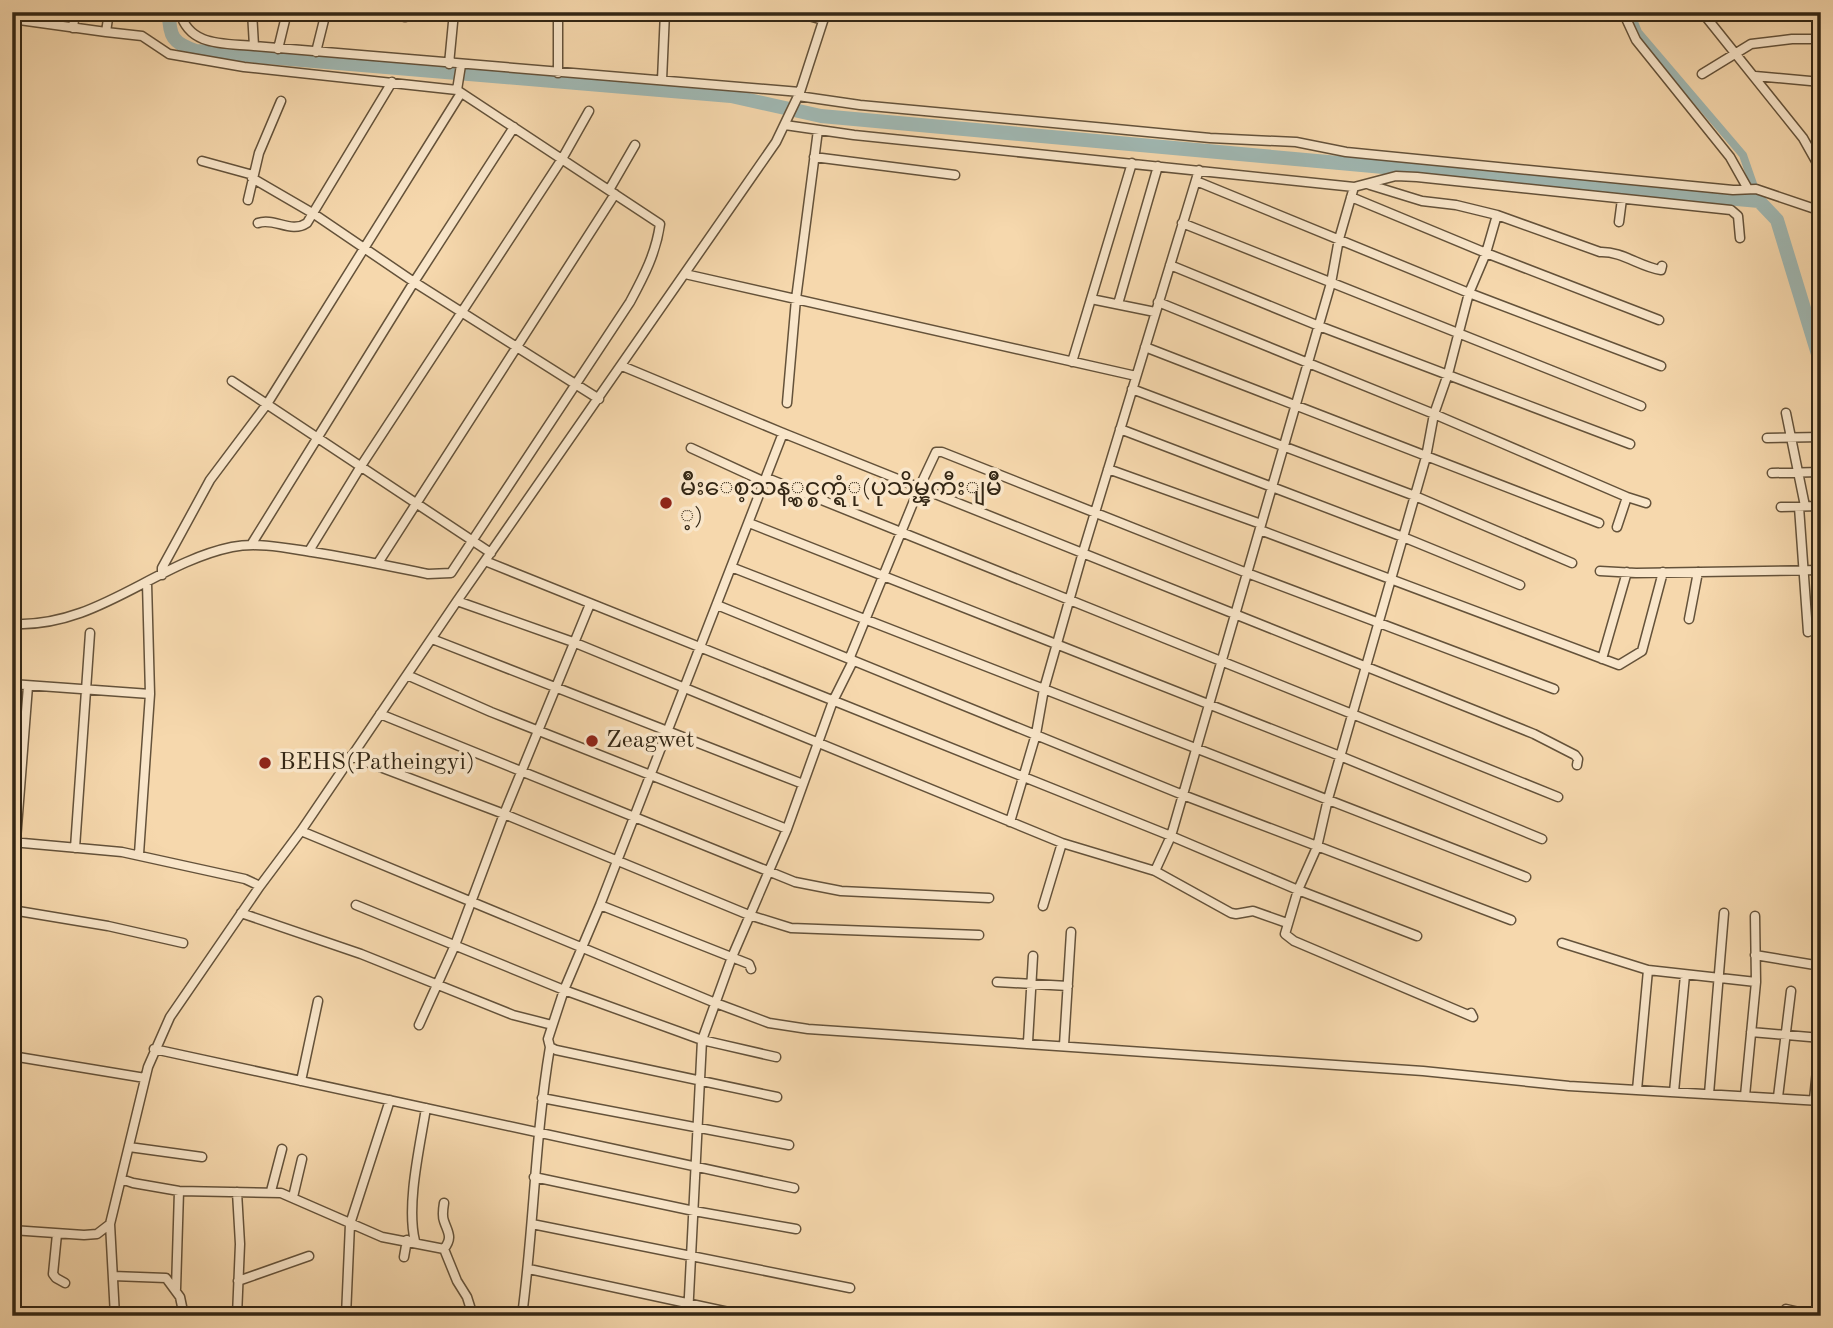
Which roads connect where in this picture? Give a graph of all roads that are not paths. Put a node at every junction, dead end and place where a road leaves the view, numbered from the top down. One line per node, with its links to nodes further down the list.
1 (38, 12): 17 (street)
2 (75, 12): 18 (street)
3 (109, 12): 19 (street)
4 (180, 12): 21 (street)
5 (251, 12): 21 (street)
6 (287, 12): 22 (street)
7 (326, 12): 23 (street)
8 (454, 12): 25 (street)
9 (558, 12): 27 (street)
10 (665, 12): 30 (street)
11 (795, 12): 15 (street)
12 (1658, 12): 14 (street)
13 (1702, 12): 24 (street)
14 (1630, 13): 53 (street)
15 (825, 16): 34 (street)
16 (12, 19): 17 (street)
17 (37, 24): 18 (street)
18 (73, 28): 19 (street)
19 (106, 32): 31 (street)
20 (1821, 39): 24 (street)
21 (254, 46): 22 (street)
22 (278, 48): 23 (street)
23 (316, 52): 25 (street)
24 (1736, 53): 28 (street); 29 (street)
25 (449, 64): 26 (street)
26 (461, 67): 27 (street); 33 (street)
27 (558, 73): 30 (street)
28 (1702, 74)
29 (1755, 76): 32 (street); 47 (street)
30 (662, 80): 34 (street)
31 (392, 82): 33 (street); 59 (street)
32 (1821, 82)
33 (459, 88): 38 (street); 66 (street)
34 (798, 96): 37 (street); 53 (street)
35 (281, 101): 49 (street)
36 (590, 111): 42 (street)
37 (786, 122): 39 (street); 70 (street)
38 (514, 127): 42 (street); 71 (street)
39 (818, 130): 41 (street); 44 (street)
40 (635, 145): 54 (street)
41 (814, 157): 48 (street); 74 (street)
42 (562, 159): 54 (street); 79 (street)
43 (202, 161): 49 (street)
44 (1132, 163): 45 (street); 75 (street)
45 (1158, 166): 46 (street); 77 (street)
46 (1199, 170): 50 (street); 52 (street)
47 (1821, 170)
48 (955, 175)
49 (252, 176): 57 (street); 59 (street)
50 (1196, 181): 63 (street); 65 (street)
51 (1369, 185): 52 (street); 56 (street); 60 (street)
52 (1354, 187): 55 (street)
53 (1752, 189): 58 (street)
54 (612, 192): 83 (street); 92 (street)
55 (1351, 197): 65 (street); 67 (street)
56 (1622, 199): 61 (street); 64 (street)
57 (248, 200)
58 (1821, 211)
59 (314, 214): 62 (street); 66 (street)
60 (1497, 215): 67 (street); 69 (street)
61 (1619, 222)
62 (258, 223)
63 (1182, 223): 68 (street); 72 (street)
64 (1740, 238)
65 (1339, 239): 72 (street); 73 (street)
66 (363, 248): 71 (street); 96 (street)
67 (1486, 253): 73 (street); 80 (street)
68 (1170, 265): 76 (street); 81 (street)
69 (1662, 266)
70 (685, 275): 74 (street); 87 (street)
71 (414, 282): 79 (street); 103 (street)
72 (1331, 283): 81 (street); 82 (street)
73 (1469, 293): 82 (street); 88 (street)
74 (796, 299): 85 (street); 95 (street)
75 (1091, 299): 77 (street); 85 (street)
76 (1158, 302): 78 (street); 86 (street)
77 (1118, 304): 78 (street)
78 (1155, 312): 84 (street)
79 (462, 313): 83 (street); 111 (street)
80 (1659, 320)
81 (1319, 326): 86 (street); 89 (street)
82 (1458, 334): 89 (street); 98 (street)
83 (517, 347): 92 (street); 121 (street)
84 (1144, 347): 90 (street); 97 (street)
85 (1072, 362): 90 (street)
86 (1308, 363): 97 (street); 100 (street)
87 (622, 366): 94 (street); 102 (street)
88 (1661, 366)
89 (1448, 374): 100 (street); 107 (street)
90 (1136, 376): 93 (street)
91 (232, 381): 96 (street)
92 (578, 385): 94 (street); 134 (street)
93 (1132, 389): 101 (street); 108 (street)
94 (595, 396): 134 (street)
95 (787, 403)
96 (267, 404): 103 (street); 148 (street)
97 (1295, 406): 108 (street); 110 (street)
98 (1640, 406)
99 (1786, 413): 106 (street)
100 (1434, 414): 110 (street); 120 (street)
101 (1120, 429): 112 (street); 118 (street)
102 (783, 433): 116 (street); 117 (street)
103 (318, 437): 111 (street); 133 (street)
104 (1821, 437): 106 (street)
105 (1767, 438): 106 (street)
106 (1791, 438): 114 (street)
107 (1630, 444)
108 (1284, 446): 118 (street); 119 (street)
109 (691, 448): 116 (street)
110 (1426, 457): 119 (street); 128 (street)
111 (360, 466): 121 (street); 135 (street)
112 (1108, 469): 126 (street); 129 (street)
113 (1772, 472): 114 (street)
114 (1798, 472): 115 (street); 123 (street)
115 (1821, 472)
116 (766, 480): 127 (street); 131 (street)
117 (920, 486): 126 (street); 131 (street); 136 (street)
118 (1272, 488): 129 (street); 132 (street)
119 (1415, 496): 132 (street); 139 (street)
120 (1627, 497): 122 (street); 130 (street)
121 (417, 503): 134 (street); 138 (street)
122 (1646, 503)
123 (1802, 506): 124 (street); 125 (street); 141 (street)
124 (1821, 506)
125 (1781, 507)
126 (1095, 511): 136 (street); 147 (street)
127 (748, 523): 140 (street); 149 (street)
128 (1599, 523)
129 (1260, 527): 147 (street); 150 (street)
130 (1617, 527)
131 (901, 532): 149 (street); 153 (street)
132 (1403, 537): 150 (street); 152 (street)
133 (251, 545): 135 (street); 148 (street)
134 (482, 547): 137 (street); 138 (street)
135 (309, 551): 138 (street)
136 (1083, 552): 153 (street); 157 (street)
137 (485, 562): 154 (street); 155 (street)
138 (378, 563)
139 (1572, 563)
140 (732, 567): 156 (street); 159 (street)
141 (1802, 570): 142 (street); 146 (street); 162 (street)
142 (1821, 570)
143 (1600, 571): 144 (street)
144 (1627, 572): 145 (street); 168 (street)
145 (1663, 572): 146 (street); 168 (street)
146 (1698, 572): 158 (street)
147 (1247, 573): 157 (street); 160 (street)
148 (162, 575): 151 (street)
149 (883, 576): 159 (street); 166 (street)
150 (1391, 580): 160 (street); 168 (street)
151 (147, 583): 161 (street); 180 (street)
152 (1520, 585)
153 (1069, 600): 166 (street); 170 (street)
154 (457, 601): 164 (street); 165 (street)
155 (590, 604): 165 (street); 167 (street)
156 (717, 605): 167 (street); 169 (street)
157 (1235, 614): 170 (street); 171 (street)
158 (1689, 618)
159 (866, 620): 169 (street); 177 (street)
160 (1378, 623): 171 (street); 178 (street)
161 (12, 624)
162 (1808, 632)
163 (90, 633): 179 (street)
164 (432, 639): 172 (street); 176 (street)
165 (573, 642): 175 (street); 176 (street)
166 (1056, 644): 177 (street); 182 (street)
167 (700, 648): 175 (street); 181 (street)
168 (1602, 659)
169 (853, 661): 181 (street); 187 (street)
170 (1222, 662): 182 (street); 183 (street)
171 (1366, 666): 183 (street); 192 (street)
172 (407, 675): 184 (street); 185 (street)
173 (12, 684): 174 (street)
174 (28, 685): 179 (street); 207 (street)
175 (685, 687): 186 (street); 188 (street)
176 (555, 688): 185 (street); 186 (street)
177 (1044, 689): 187 (street); 189 (street)
178 (1554, 689)
179 (86, 690): 180 (street); 210 (street)
180 (150, 694): 211 (street)
181 (833, 701): 188 (street); 195 (street)
182 (1210, 704): 189 (street); 191 (street)
183 (1352, 713): 191 (street); 198 (street)
184 (380, 714): 190 (street); 193 (street)
185 (538, 730): 193 (street); 194 (street)
186 (667, 731): 194 (street); 196 (street)
187 (1035, 734): 195 (street); 197 (street)
188 (819, 742): 196 (street); 202 (street)
189 (1197, 749): 197 (street); 199 (street)
190 (351, 756): 200 (street); 204 (street)
191 (1340, 756): 199 (street); 206 (street)
192 (1577, 765)
193 (521, 772): 200 (street); 201 (street)
194 (650, 775): 201 (street); 203 (street)
195 (1022, 777): 202 (street); 205 (street)
196 (803, 784): 203 (street)
197 (1183, 794): 205 (street); 209 (street)
198 (1558, 797)
199 (1328, 799): 209 (street); 215 (street)
200 (504, 814): 212 (street); 220 (street)
201 (634, 817): 212 (street); 214 (street)
202 (1010, 822): 208 (street)
203 (787, 829): 214 (street)
204 (302, 831): 216 (street); 220 (street)
205 (1171, 835): 213 (street); 217 (street)
206 (1542, 839)
207 (15, 842): 210 (street); 218 (street)
208 (1062, 843): 213 (street); 223 (street)
209 (1317, 847): 217 (street); 229 (street)
210 (75, 848): 211 (street)
211 (139, 854): 216 (street)
212 (616, 860): 222 (street); 227 (street)
213 (1155, 871): 230 (street)
214 (769, 873): 219 (street); 227 (street)
215 (1526, 877)
216 (260, 886): 226 (street)
217 (1298, 890): 230 (street); 233 (street)
218 (12, 891)
219 (989, 898)
220 (470, 902): 236 (street); 237 (street)
221 (356, 905): 236 (street)
222 (600, 905): 237 (street); 240 (street)
223 (1043, 906)
224 (12, 910): 234 (street)
225 (1724, 913): 245 (street)
226 (241, 914): 248 (street); 266 (street)
227 (749, 915): 232 (street); 240 (street)
228 (1755, 916): 238 (street)
229 (1511, 920)
230 (1287, 923): 255 (street)
231 (1071, 932): 250 (street)
232 (979, 935)
233 (1417, 936)
234 (183, 943)
235 (1562, 943): 243 (street)
236 (455, 944): 248 (street); 251 (street)
237 (582, 947): 251 (street); 254 (street)
238 (1755, 955): 241 (street); 247 (street)
239 (1033, 956): 249 (street)
240 (732, 957): 242 (street); 254 (street)
241 (1821, 966)
242 (751, 969)
243 (1648, 970): 244 (street); 272 (street)
244 (1685, 975): 245 (street); 273 (street)
245 (1718, 979): 247 (street); 274 (street)
246 (997, 982): 249 (street)
247 (1756, 982): 259 (street)
248 (436, 984): 256 (street); 257 (street)
249 (1031, 984): 250 (street); 263 (street)
250 (1068, 986): 264 (street)
251 (564, 990): 257 (street); 262 (street)
252 (1791, 990): 260 (street)
253 (318, 1001): 270 (street)
254 (713, 1002): 262 (street); 263 (street)
255 (1471, 1013)
256 (419, 1025)
257 (552, 1026): 265 (street)
258 (1821, 1030): 261 (street)
259 (1751, 1032): 260 (street); 275 (street)
260 (1785, 1035): 261 (street); 277 (street)
261 (1820, 1037): 280 (street)
262 (702, 1040): 268 (street); 271 (street)
263 (1028, 1042): 264 (street)
264 (1065, 1045): 272 (street)
265 (550, 1047): 271 (street); 278 (street)
266 (155, 1049): 269 (street); 270 (street)
267 (12, 1056): 269 (street)
268 (776, 1057)
269 (145, 1077): 285 (street)
270 (301, 1081): 279 (street)
271 (700, 1082): 276 (street); 282 (street)
272 (1637, 1090): 273 (street)
273 (1674, 1092): 274 (street)
274 (1709, 1094): 275 (street)
275 (1745, 1096): 277 (street)
276 (776, 1097)
277 (1778, 1097): 280 (street)
278 (542, 1098): 282 (street); 283 (street)
279 (390, 1100): 281 (street); 300 (street)
280 (1818, 1100)
281 (426, 1108): 283 (street); 305 (street)
282 (697, 1128): 284 (street); 289 (street)
283 (538, 1132): 289 (street); 290 (street)
284 (789, 1145)
285 (129, 1147): 287 (street); 291 (street)
286 (282, 1149): 294 (street)
287 (202, 1157)
288 (302, 1159): 296 (street)
289 (697, 1168): 292 (street); 298 (street)
290 (534, 1177): 298 (street); 301 (street)
291 (121, 1179): 293 (street); 299 (street)
292 (794, 1188)
293 (179, 1191): 295 (street); 316 (street)
294 (271, 1191): 295 (street); 296 (street)
295 (237, 1192): 312 (street)
296 (293, 1197): 300 (street)
297 (444, 1203): 306 (street)
298 (694, 1211): 302 (street); 309 (street)
299 (110, 1224): 304 (street); 311 (street)
300 (350, 1224): 305 (street); 322 (street)
301 (532, 1224): 309 (street); 310 (street)
302 (796, 1229)
303 (12, 1230): 304 (street)
304 (57, 1234): 313 (street)
305 (411, 1241): 306 (street); 308 (street)
306 (444, 1249): 323 (street)
307 (309, 1256): 312 (street)
308 (404, 1257)
309 (691, 1258): 315 (street); 317 (street)
310 (528, 1269): 317 (street); 324 (street)
311 (113, 1276): 316 (street); 319 (street)
312 (238, 1281): 321 (street)
313 (65, 1283)
314 (1820, 1287): 327 (street)
315 (850, 1288)
316 (176, 1289): 320 (street)
317 (689, 1304): 325 (street); 326 (street)
318 (1786, 1309): 327 (street)
319 (115, 1316)
320 (184, 1316)
321 (237, 1316)
322 (346, 1316)
323 (473, 1316)
324 (522, 1316)
325 (688, 1316)
326 (747, 1316)
327 (1817, 1316)

